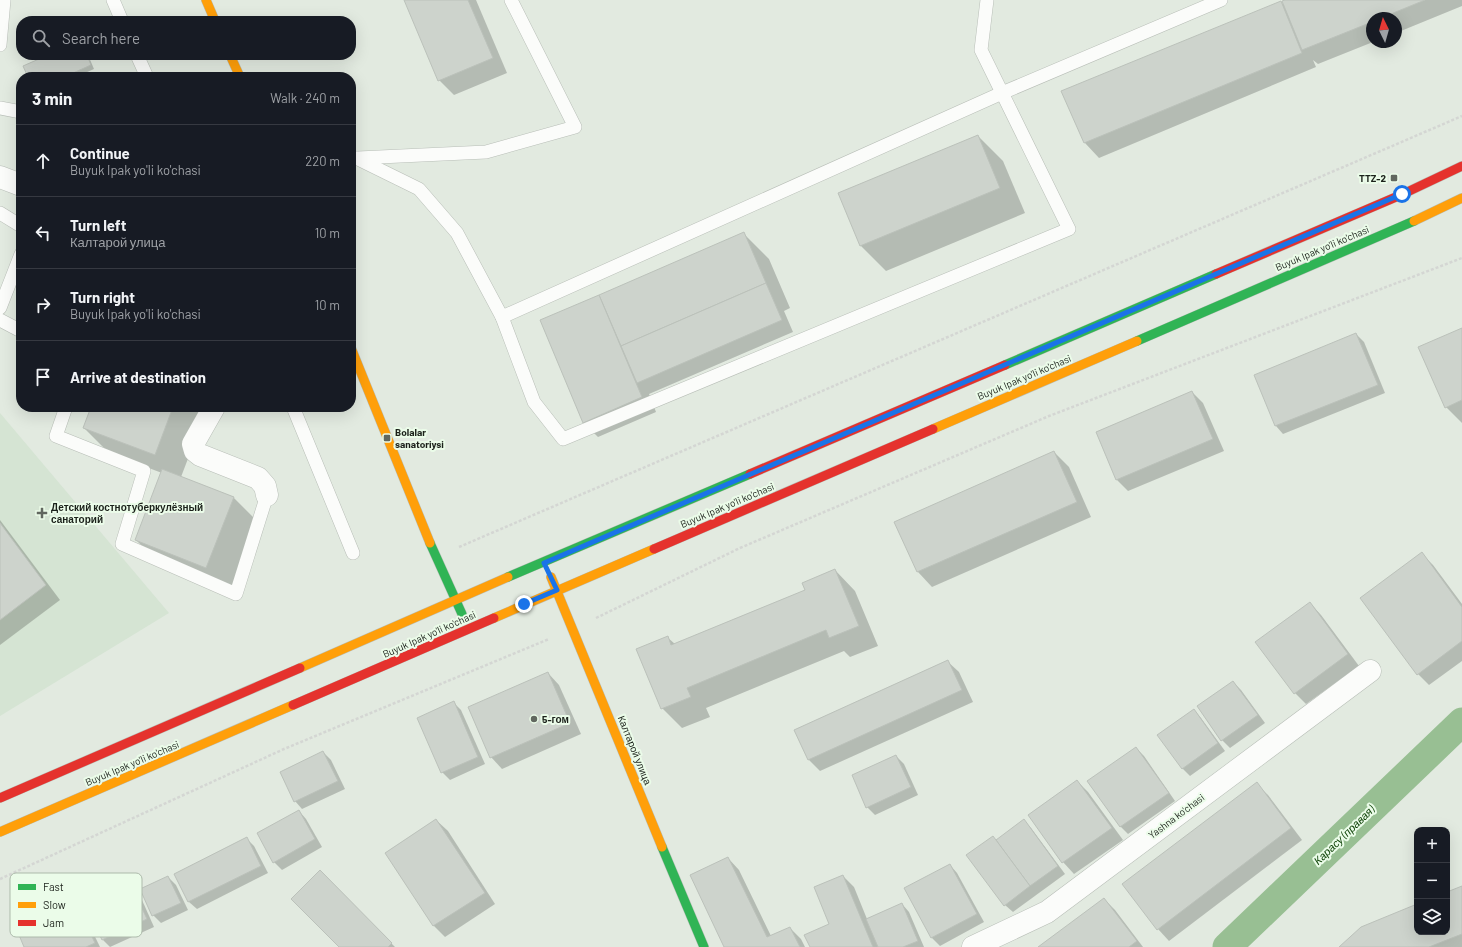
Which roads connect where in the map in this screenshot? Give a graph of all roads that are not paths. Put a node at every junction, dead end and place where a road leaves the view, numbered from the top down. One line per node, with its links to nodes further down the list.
1 (4, 0): 9 (lane)
2 (113, 0): 7 (lane)
3 (206, 0): 8 (main road)
4 (510, 0): 17 (lane)
5 (987, 0): 14 (lane)
6 (1221, 0): 14 (lane)
7 (120, 16)
8 (213, 16)
9 (0, 45)
10 (139, 60): 12 (lane)
11 (232, 60): 13 (main road)
12 (145, 72)
13 (238, 72)
14 (1002, 93): 27 (lane); 27 (lane)
15 (0, 108): 16 (lane)
16 (16, 111)
17 (356, 158)
18 (356, 159): 27 (lane)
19 (1462, 166): 36 (main road, Buyuk Ipak yo'li ko'chasi)
20 (0, 176): 21 (street)
21 (16, 183)
22 (1462, 198): 37 (main road, Buyuk Ipak yo'li ko'chasi)
23 (0, 213): 24 (lane)
24 (16, 223)
25 (16, 267): 26 (lane)
26 (0, 308)
27 (502, 317)
28 (0, 320): 29 (lane)
29 (16, 328)
30 (356, 360): 38 (main road)
31 (64, 412): 34 (lane)
32 (211, 412): 34 (street)
33 (295, 412): 35 (lane)
34 (267, 494)
35 (353, 553)
36 (544, 563): 37 (main road, Калтарой улица); 38 (main road, Buyuk Ipak yo'li ko'chasi)
37 (557, 590): 39 (main road, Buyuk Ipak yo'li ko'chasi); 43 (main road, Калтарой улица)
38 (456, 601): 39 (main road); 41 (main road, Buyuk Ipak yo'li ko'chasi)
39 (468, 628): 42 (main road, Buyuk Ipak yo'li ko'chasi)
40 (1370, 671): 44 (street, Yashna ko'chasi)
41 (0, 798)
42 (0, 832)
43 (704, 947)
44 (973, 947)

